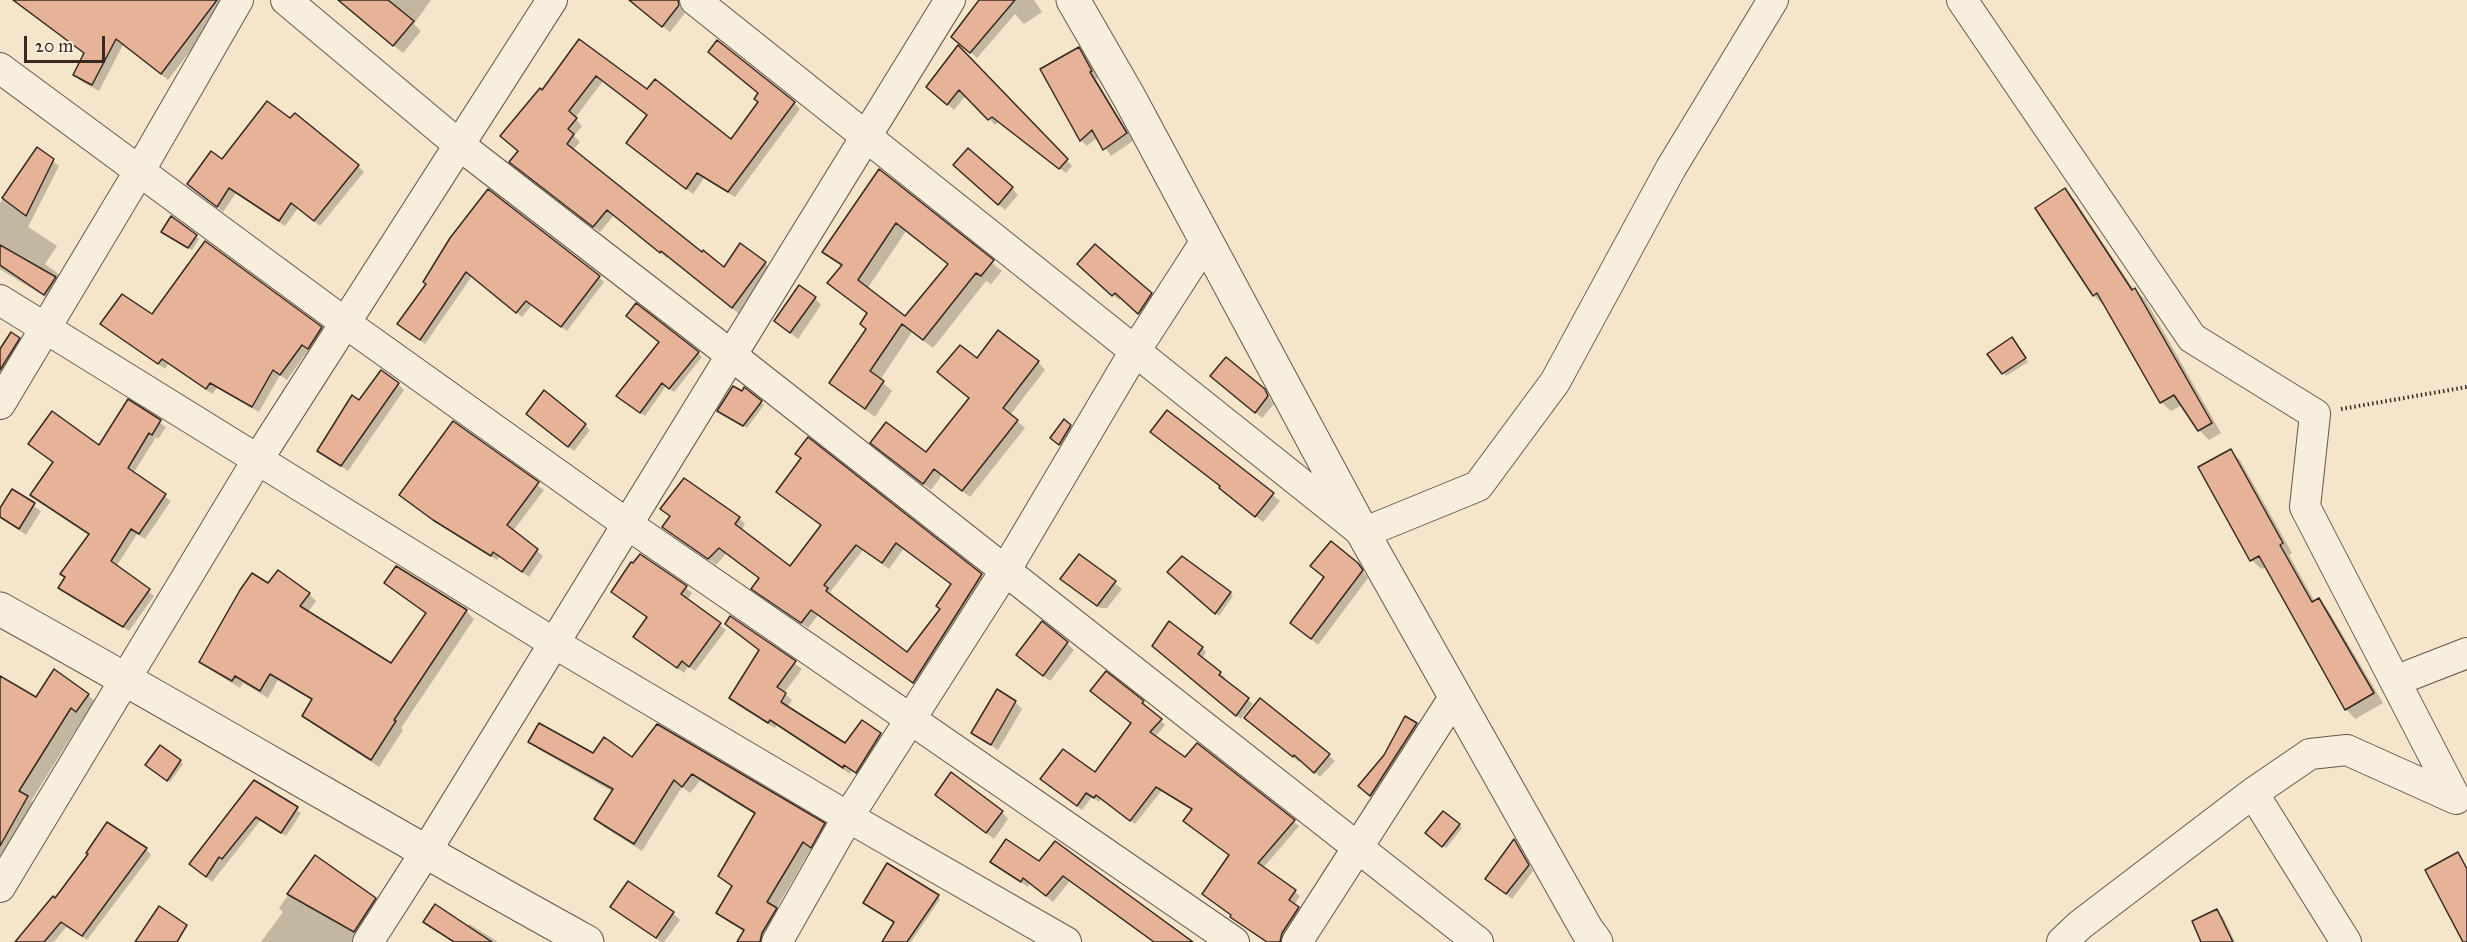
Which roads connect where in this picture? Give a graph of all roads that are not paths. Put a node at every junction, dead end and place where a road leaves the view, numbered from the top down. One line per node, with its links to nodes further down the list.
1 (238, 0): 12 (street)
2 (286, 0): 11 (street)
3 (552, 0): 11 (street)
4 (695, 0): 10 (street)
5 (950, 0): 10 (street)
6 (1073, 0): 13 (street)
7 (1773, 0): 22 (street)
8 (1962, 0): 28 (street)
9 (0, 68): 12 (street)
10 (865, 137): 17 (street); 18 (street)
11 (458, 144): 15 (street); 18 (street)
12 (140, 170): 15 (street); 16 (street)
13 (1206, 241): 17 (street); 22 (street)
14 (0, 300): 16 (street)
15 (344, 322): 20 (street); 21 (street)
16 (45, 326): 19 (street); 20 (street)
17 (1135, 351): 22 (street); 23 (street)
18 (731, 355): 21 (street); 23 (street)
19 (0, 404)
20 (258, 459): 25 (street); 27 (street)
21 (627, 524): 25 (street); 30 (street)
22 (1363, 533): 29 (street)
23 (1005, 571): 30 (street); 34 (street)
24 (0, 609): 27 (street)
25 (555, 643): 33 (street); 35 (street)
26 (2467, 653): 28 (street)
27 (126, 679): 35 (street); 36 (street)
28 (2395, 681): 32 (street)
29 (1455, 696): 34 (street); 38 (street)
30 (909, 717): 33 (street); 43 (street)
31 (2253, 793): 32 (street); 37 (street); 46 (street)
32 (2462, 805)
33 (848, 817): 41 (street); 42 (street)
34 (1356, 848): 44 (street); 45 (street)
35 (425, 853): 39 (street); 40 (street)
36 (0, 887)
37 (2077, 936)
38 (1587, 938)
39 (368, 942)
40 (587, 942)
41 (777, 942)
42 (1066, 942)
43 (1234, 942)
44 (1297, 942)
45 (1478, 942)
46 (2346, 942)

